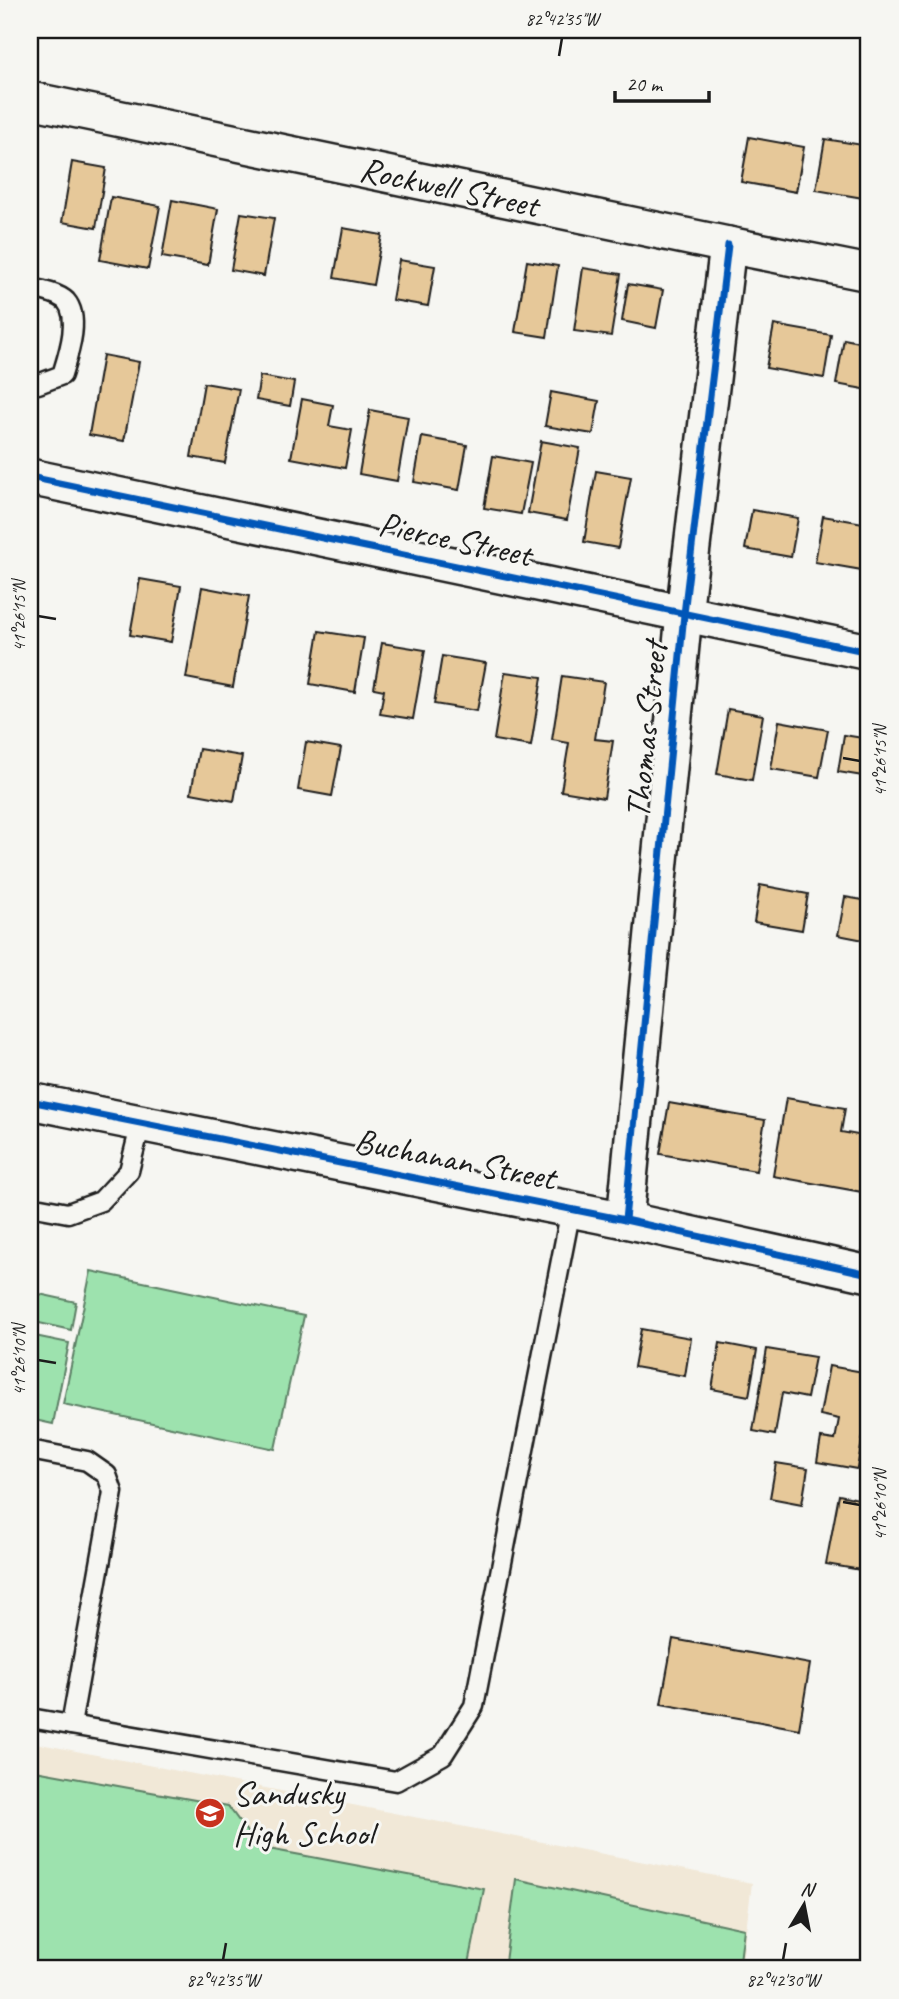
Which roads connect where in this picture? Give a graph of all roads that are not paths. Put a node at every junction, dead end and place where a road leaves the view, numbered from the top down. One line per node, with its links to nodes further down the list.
1 (30, 100): 2 (street, Rockwell Street)
2 (728, 245): 3 (street, Rockwell Street); 7 (street, Thomas Street)
3 (869, 273)
4 (30, 288): 5 (lane)
5 (30, 383)
6 (30, 477): 7 (street, Pierce Street)
7 (684, 614): 8 (street, Pierce Street); 13 (street, Thomas Street)
8 (869, 652)
9 (30, 1101): 10 (street, Buchanan Street)
10 (141, 1123): 11 (lane); 12 (street, Buchanan Street)
11 (30, 1206)
12 (571, 1209): 13 (street, Buchanan Street); 17 (lane)
13 (625, 1220): 14 (street, Buchanan Street)
14 (869, 1274)
15 (30, 1450): 17 (lane)
16 (30, 1718): 17 (lane)
17 (71, 1725)

